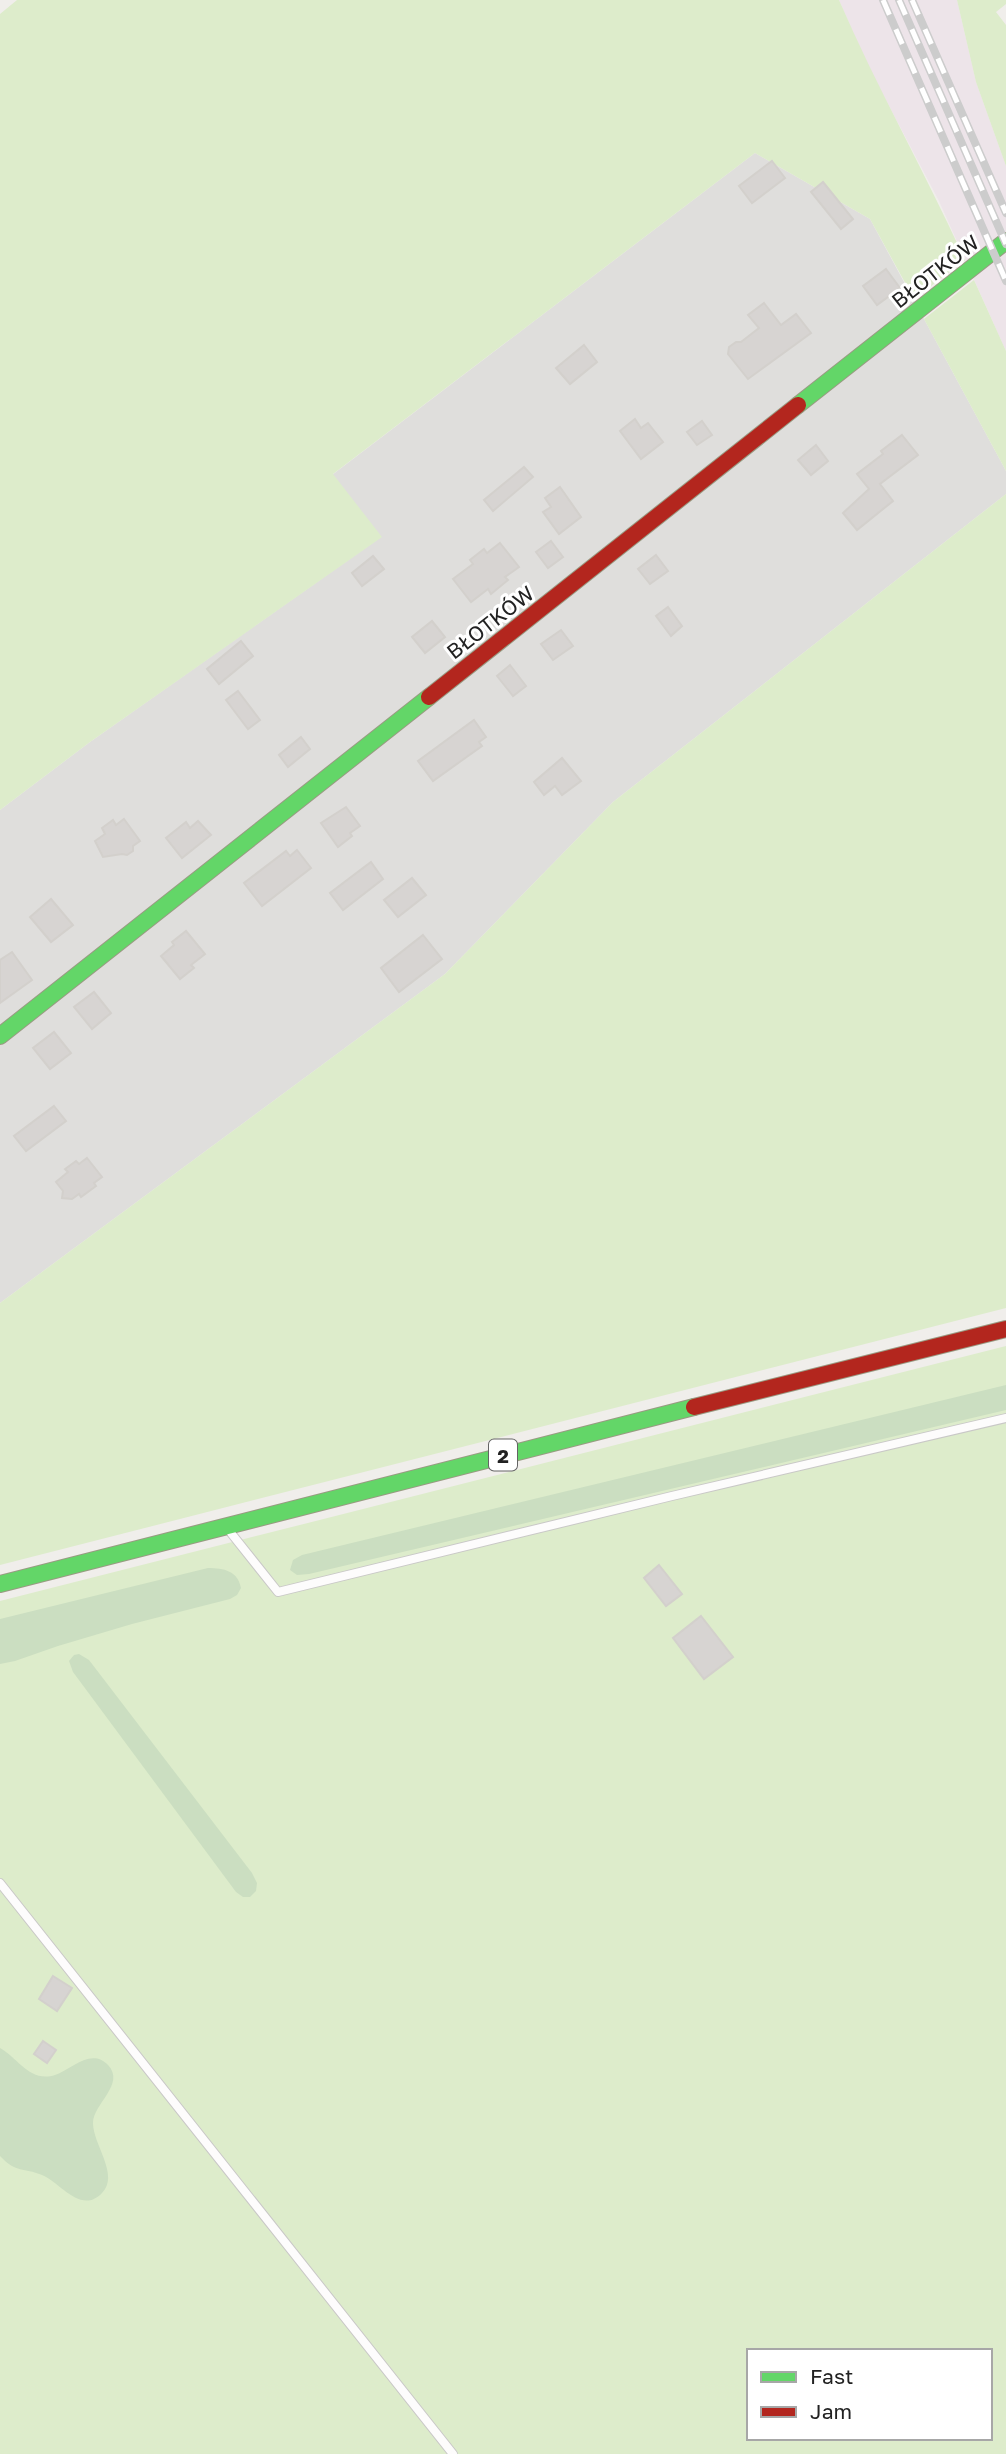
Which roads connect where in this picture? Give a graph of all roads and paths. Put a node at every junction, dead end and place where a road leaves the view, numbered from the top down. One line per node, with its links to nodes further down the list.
1 (1006, 242): 2 (main road, BŁOTKÓW)
2 (0, 1036)
3 (1006, 1329): 5 (main road, 2)
4 (1006, 1418): 5 (lane)
5 (227, 1527): 6 (main road, 2)
6 (0, 1584)
7 (0, 1883): 8 (lane)
8 (453, 2454)

